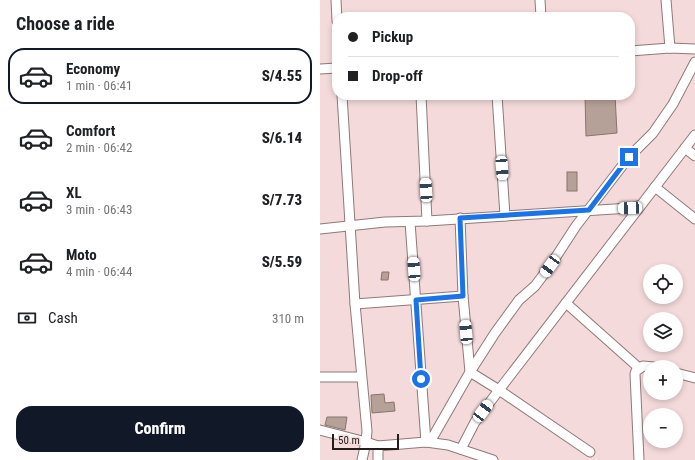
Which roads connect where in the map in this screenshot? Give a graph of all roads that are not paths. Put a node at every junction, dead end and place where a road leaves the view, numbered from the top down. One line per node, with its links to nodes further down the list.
1 (336, 0): 4 (street)
2 (540, 0): 5 (street)
3 (666, 0): 6 (street)
4 (337, 12)
5 (541, 12)
6 (670, 48): 7 (street); 8 (street)
7 (695, 50)
8 (635, 51)
9 (695, 62): 20 (street)
10 (332, 69): 11 (street)
11 (320, 70)
12 (342, 100): 26 (street)
13 (421, 100): 24 (street)
14 (497, 100): 21 (street)
15 (695, 135): 16 (street)
16 (685, 148): 17 (street); 18 (street)
17 (695, 156)
18 (655, 188): 19 (street); 23 (street)
19 (641, 205): 20 (street); 30 (street)
20 (589, 210): 21 (street); 34 (street)
21 (505, 216): 22 (street)
22 (460, 218): 24 (street); 28 (street)
23 (695, 219)
24 (427, 221): 25 (street)
25 (410, 222): 26 (street); 29 (street)
26 (349, 226): 27 (street); 31 (street)
27 (320, 228)
28 (463, 296): 29 (street); 34 (street)
29 (416, 300): 31 (street); 42 (street)
30 (566, 303): 33 (street); 39 (street)
31 (355, 304): 37 (street)
32 (643, 366): 33 (street)
33 (639, 368): 49 (street)
34 (470, 372): 39 (street); 42 (street)
35 (683, 375): 38 (street)
36 (320, 377): 37 (street)
37 (361, 377): 41 (street)
38 (695, 378)
39 (499, 390): 44 (street); 45 (street)
40 (320, 430): 41 (street)
41 (366, 442): 43 (street); 46 (street)
42 (428, 442): 43 (street); 44 (street)
43 (378, 446): 47 (street)
44 (461, 449): 48 (street)
45 (590, 452)
46 (362, 460)
47 (378, 460)
48 (493, 460)
49 (639, 460)

